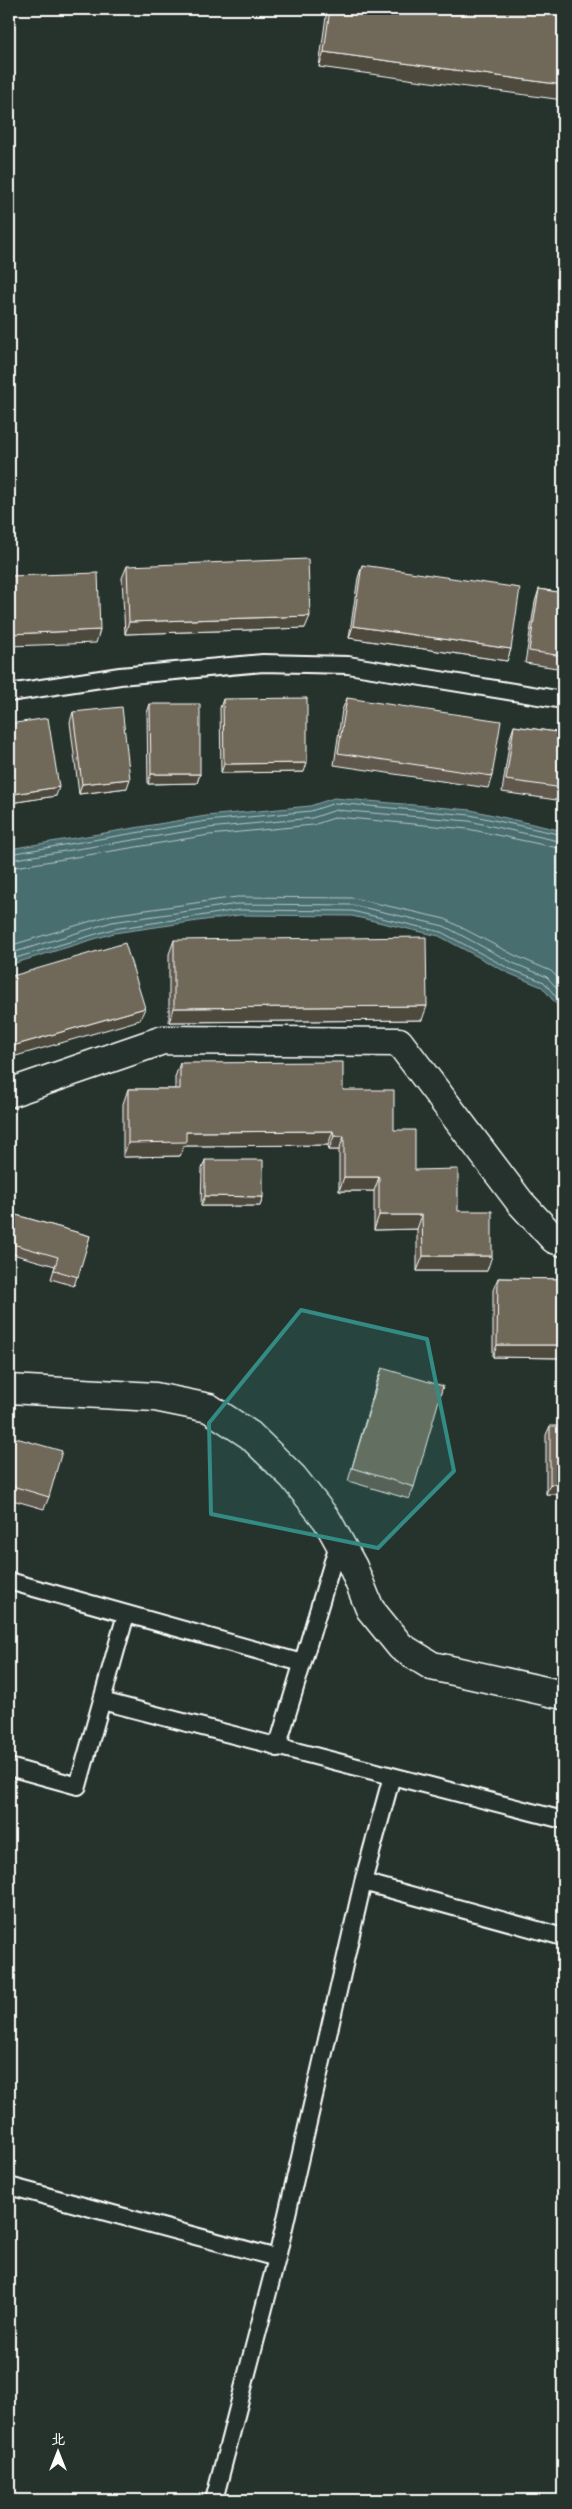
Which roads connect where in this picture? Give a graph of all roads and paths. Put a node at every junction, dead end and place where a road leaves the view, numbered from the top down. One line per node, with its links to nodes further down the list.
1 (9, 693): 2 (lane)
2 (563, 700)
3 (9, 1093): 4 (street)
4 (563, 1242)
5 (9, 1389): 6 (street)
6 (339, 1541): 9 (lane); 10 (street)
7 (9, 1581): 8 (lane)
8 (126, 1614): 9 (lane); 11 (lane)
9 (302, 1663): 12 (lane)
10 (563, 1695)
11 (102, 1701): 12 (lane); 13 (lane)
12 (277, 1748): 14 (lane)
13 (9, 1767)
14 (392, 1776): 15 (lane); 16 (lane)
15 (563, 1820)
16 (363, 1882): 17 (lane); 19 (lane)
17 (563, 1936)
18 (9, 2186): 19 (lane)
19 (276, 2258): 20 (lane)
20 (214, 2500)

